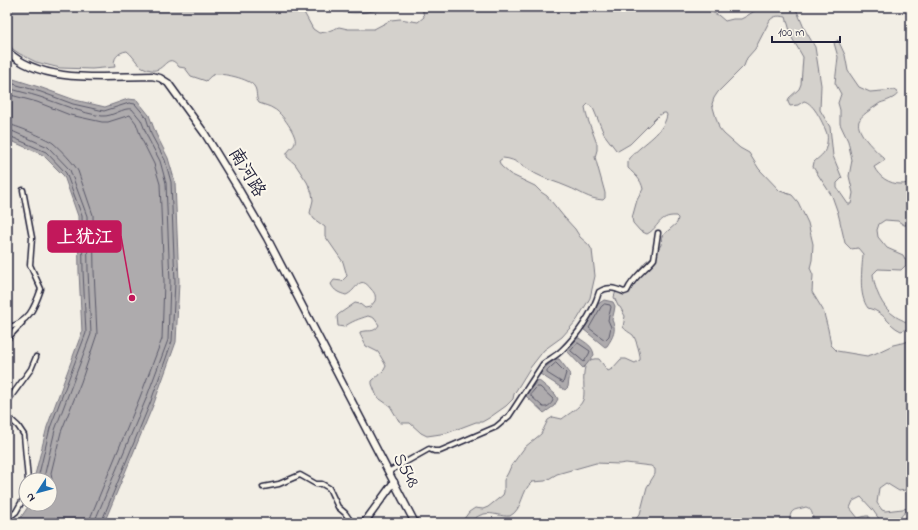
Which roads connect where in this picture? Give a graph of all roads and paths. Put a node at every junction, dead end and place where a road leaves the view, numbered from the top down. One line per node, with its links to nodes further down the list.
1 (7, 52): 10 (street, 南河路)
2 (24, 190): 4 (street)
3 (658, 233): 12 (street)
4 (24, 321): 5 (street); 6 (street)
5 (7, 328)
6 (7, 339)
7 (36, 357): 8 (street)
8 (7, 402)
9 (7, 416): 11 (street)
10 (368, 433): 12 (street, S548)
11 (27, 472)
12 (388, 472): 13 (street, S548)
13 (394, 482): 18 (street); 19 (street, S548)
14 (263, 487): 17 (street)
15 (18, 508): 16 (street)
16 (7, 519)
17 (352, 523)
18 (364, 523)
19 (415, 523)

